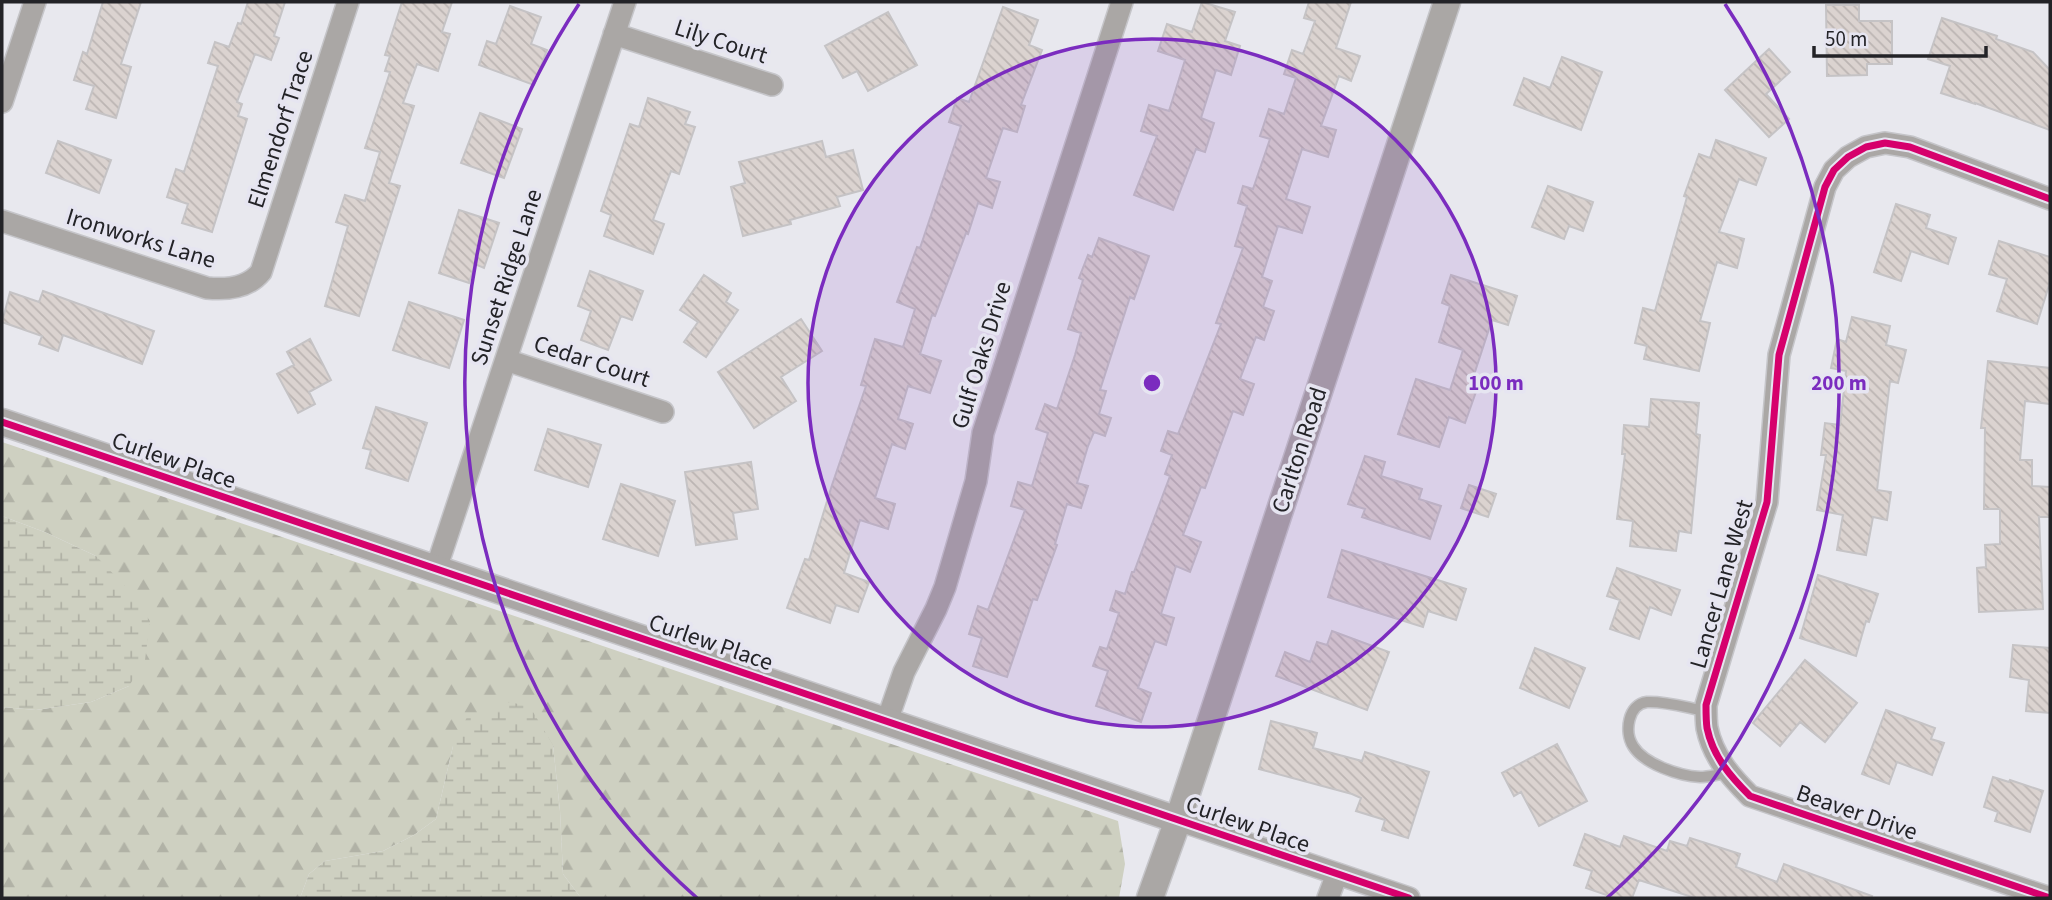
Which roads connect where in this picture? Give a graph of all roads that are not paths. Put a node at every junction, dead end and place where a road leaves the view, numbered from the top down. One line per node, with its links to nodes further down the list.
1 (35, 2): 8 (street)
2 (348, 2): 11 (street, Elmendorf Trace)
3 (625, 2): 6 (street, Sunset Ridge Lane)
4 (1122, 2): 17 (street, Gulf Oaks Drive)
5 (1447, 2): 19 (street, Carlton Road)
6 (614, 34): 7 (street, Lily Court); 12 (street, Sunset Ridge Lane)
7 (772, 85)
8 (2, 102)
9 (2050, 199): 16 (street, Lancer Lane West)
10 (2, 221): 11 (street, Ironworks Lane)
11 (261, 272)
12 (506, 360): 13 (street, Cedar Court); 15 (street, Sunset Ridge Lane)
13 (663, 412)
14 (2, 422): 15 (street, Curlew Place)
15 (436, 569): 17 (street, Curlew Place)
16 (1706, 708): 18 (street, Beaver Drive); 18 (lane)
17 (887, 721): 19 (street, Curlew Place)
18 (1727, 773): 24 (street, Beaver Drive)
19 (1178, 820): 20 (street, Curlew Place); 21 (street, Carlton Road)
20 (1337, 874): 22 (street); 23 (street, Curlew Place)
21 (1150, 898)
22 (1328, 898)
23 (1409, 898)
24 (2050, 898)

